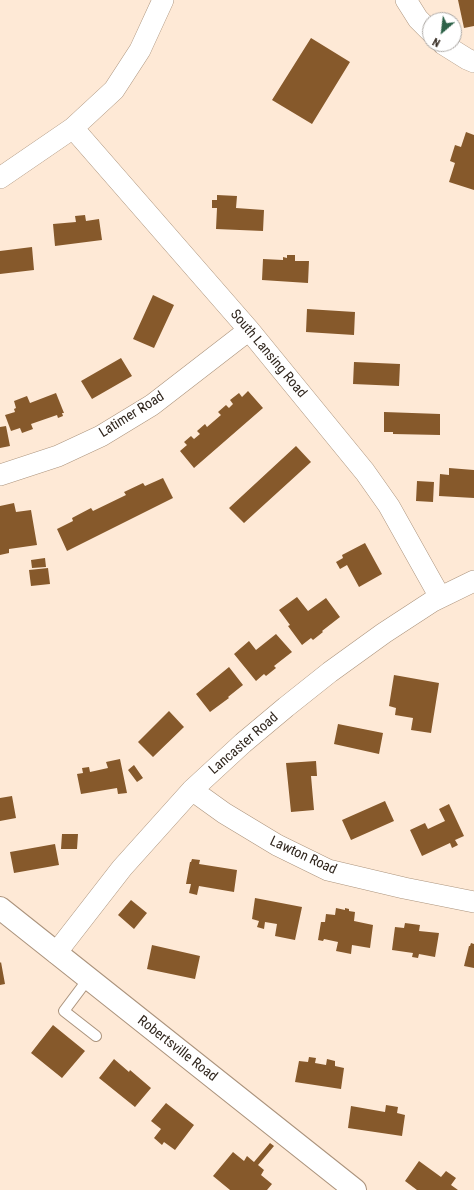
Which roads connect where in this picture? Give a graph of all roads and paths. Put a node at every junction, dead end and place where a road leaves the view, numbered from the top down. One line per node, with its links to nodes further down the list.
1 (163, 0): 6 (street)
2 (406, 0): 3 (street)
3 (422, 23)
4 (456, 52): 5 (street)
5 (474, 62)
6 (73, 128): 7 (street); 8 (street, South Lansing Road)
7 (0, 178)
8 (249, 330): 9 (street, Latimer Road); 11 (street, South Lansing Road)
9 (0, 475)
10 (474, 581): 11 (street, Lancaster Road)
11 (440, 597): 12 (street, Lancaster Road)
12 (192, 790): 13 (street, Lawton Road); 15 (street, Lancaster Road)
13 (474, 902)
14 (0, 908): 15 (street, Robertsville Road)
15 (56, 953): 16 (street, Robertsville Road)
16 (88, 979): 17 (lane); 18 (street, Robertsville Road)
17 (96, 1036)
18 (353, 1189)

